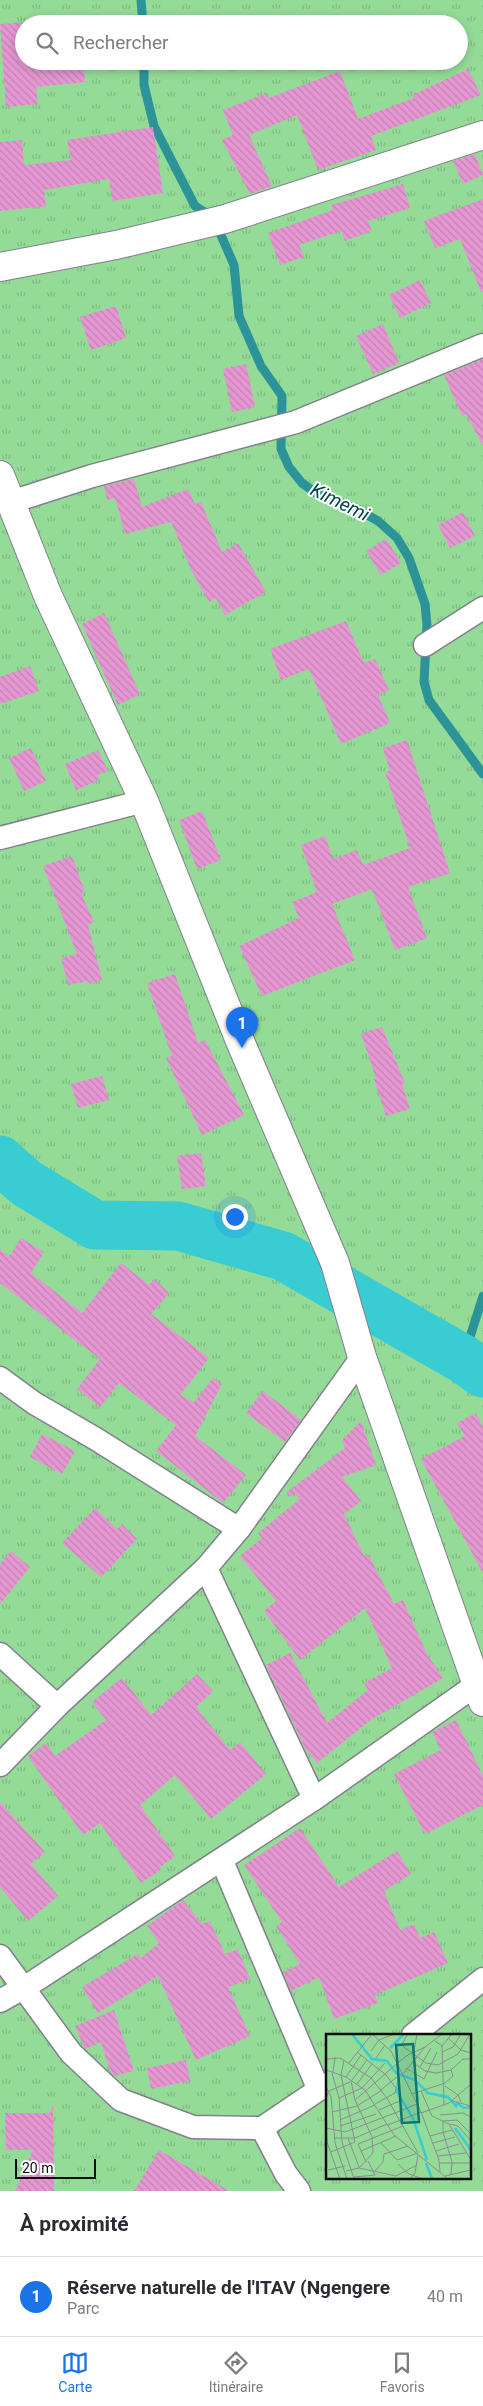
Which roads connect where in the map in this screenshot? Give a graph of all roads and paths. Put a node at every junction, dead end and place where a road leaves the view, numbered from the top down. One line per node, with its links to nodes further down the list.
1 (483, 135): 2 (street)
2 (0, 268)
3 (483, 345): 5 (street)
4 (0, 475): 5 (street)
5 (11, 502): 8 (street)
6 (483, 608): 7 (street)
7 (425, 645)
8 (144, 801): 9 (street); 10 (street)
9 (0, 838)
10 (362, 1357): 12 (street); 15 (street)
11 (0, 1378): 12 (street)
12 (239, 1529): 13 (street)
13 (206, 1568): 16 (street); 18 (street)
14 (0, 1654): 16 (street)
15 (480, 1689): 18 (street)
16 (57, 1706): 17 (street)
17 (0, 1765)
18 (314, 1799): 19 (street)
19 (222, 1861): 22 (street); 25 (street)
20 (0, 1956): 22 (street)
21 (483, 1979): 24 (street)
22 (24, 1988): 23 (street); 26 (street)
23 (0, 2001)
24 (414, 2034)
25 (322, 2086): 26 (street)
26 (262, 2128): 27 (street)
27 (299, 2191)

